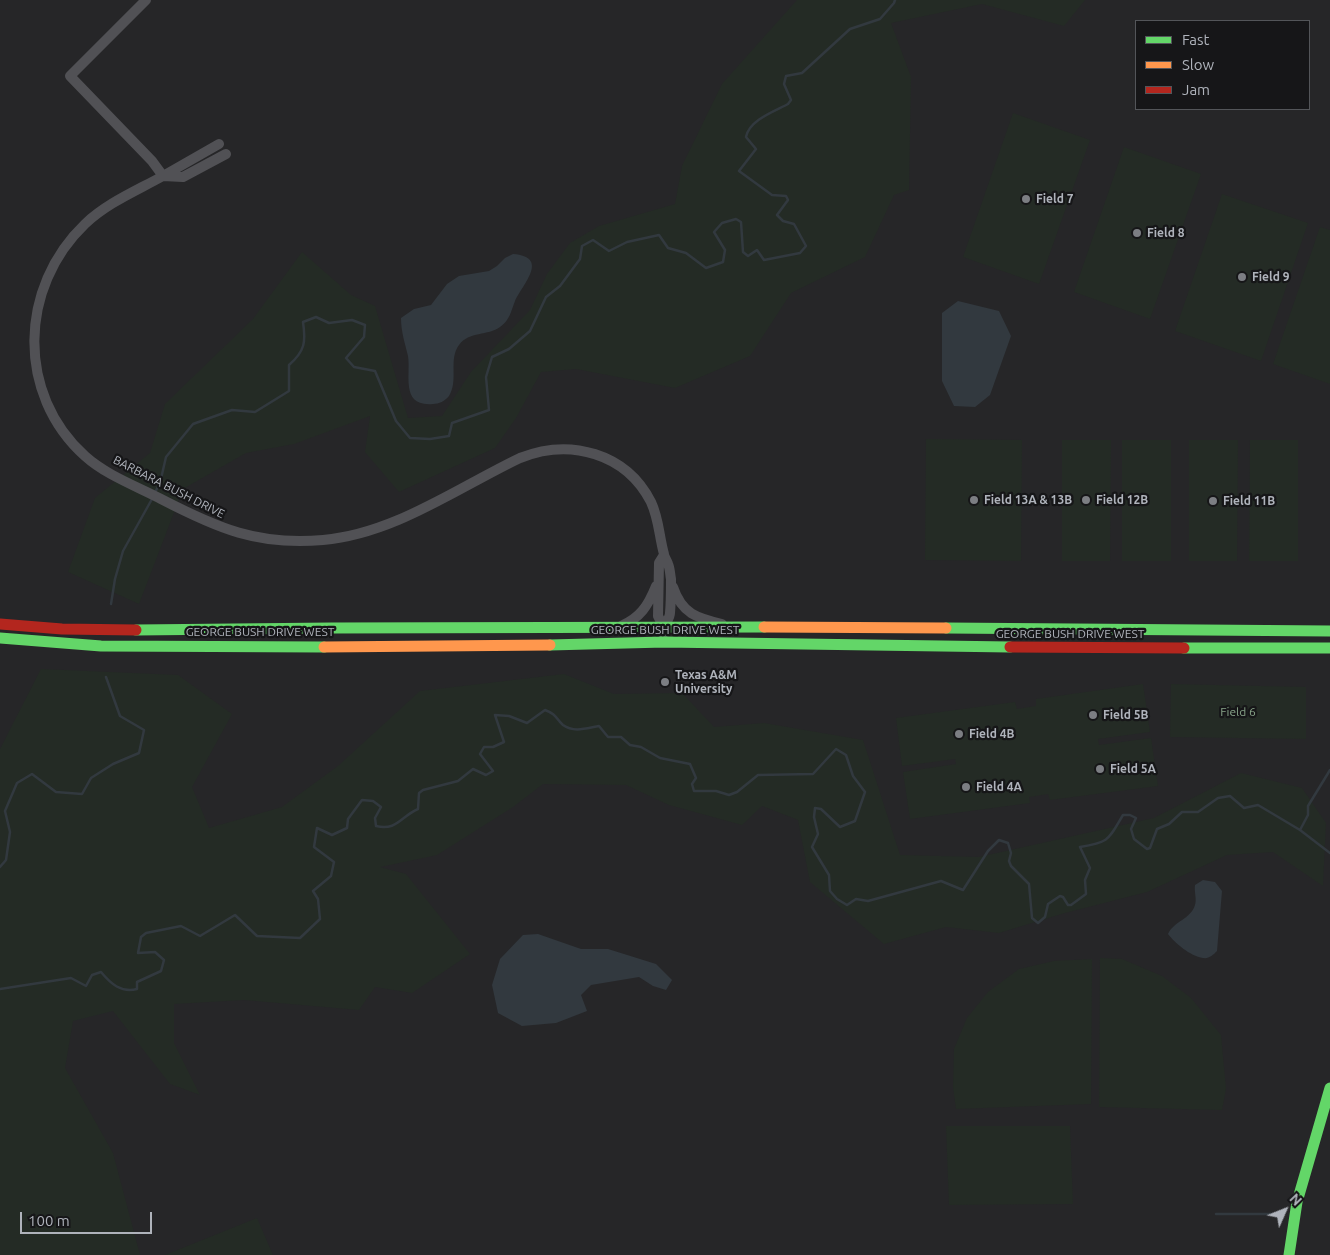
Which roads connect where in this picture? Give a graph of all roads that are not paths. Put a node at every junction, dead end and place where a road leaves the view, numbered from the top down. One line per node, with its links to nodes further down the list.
1 (146, 0): 4 (street)
2 (220, 144): 4 (street, BARBARA BUSH DRIVE)
3 (226, 154): 4 (street, BARBARA BUSH DRIVE)
4 (163, 176): 5 (street, BARBARA BUSH DRIVE)
5 (664, 555): 6 (street, BARBARA BUSH DRIVE); 7 (street, BARBARA BUSH DRIVE)
6 (671, 580): 10 (street, BARBARA BUSH DRIVE); 11 (street)
7 (658, 581): 9 (street); 10 (street, BARBARA BUSH DRIVE)
8 (0, 624): 9 (main road, GEORGE BUSH DRIVE WEST)
9 (618, 628): 10 (main road, GEORGE BUSH DRIVE WEST)
10 (664, 628): 11 (main road, GEORGE BUSH DRIVE WEST); 14 (street, BARBARA BUSH DRIVE)
11 (735, 628): 12 (main road, GEORGE BUSH DRIVE WEST)
12 (1330, 631)
13 (0, 638): 14 (main road, GEORGE BUSH DRIVE WEST)
14 (664, 642): 15 (main road, GEORGE BUSH DRIVE WEST)
15 (1330, 648)
16 (1330, 1088): 17 (main road)
17 (1288, 1255)

